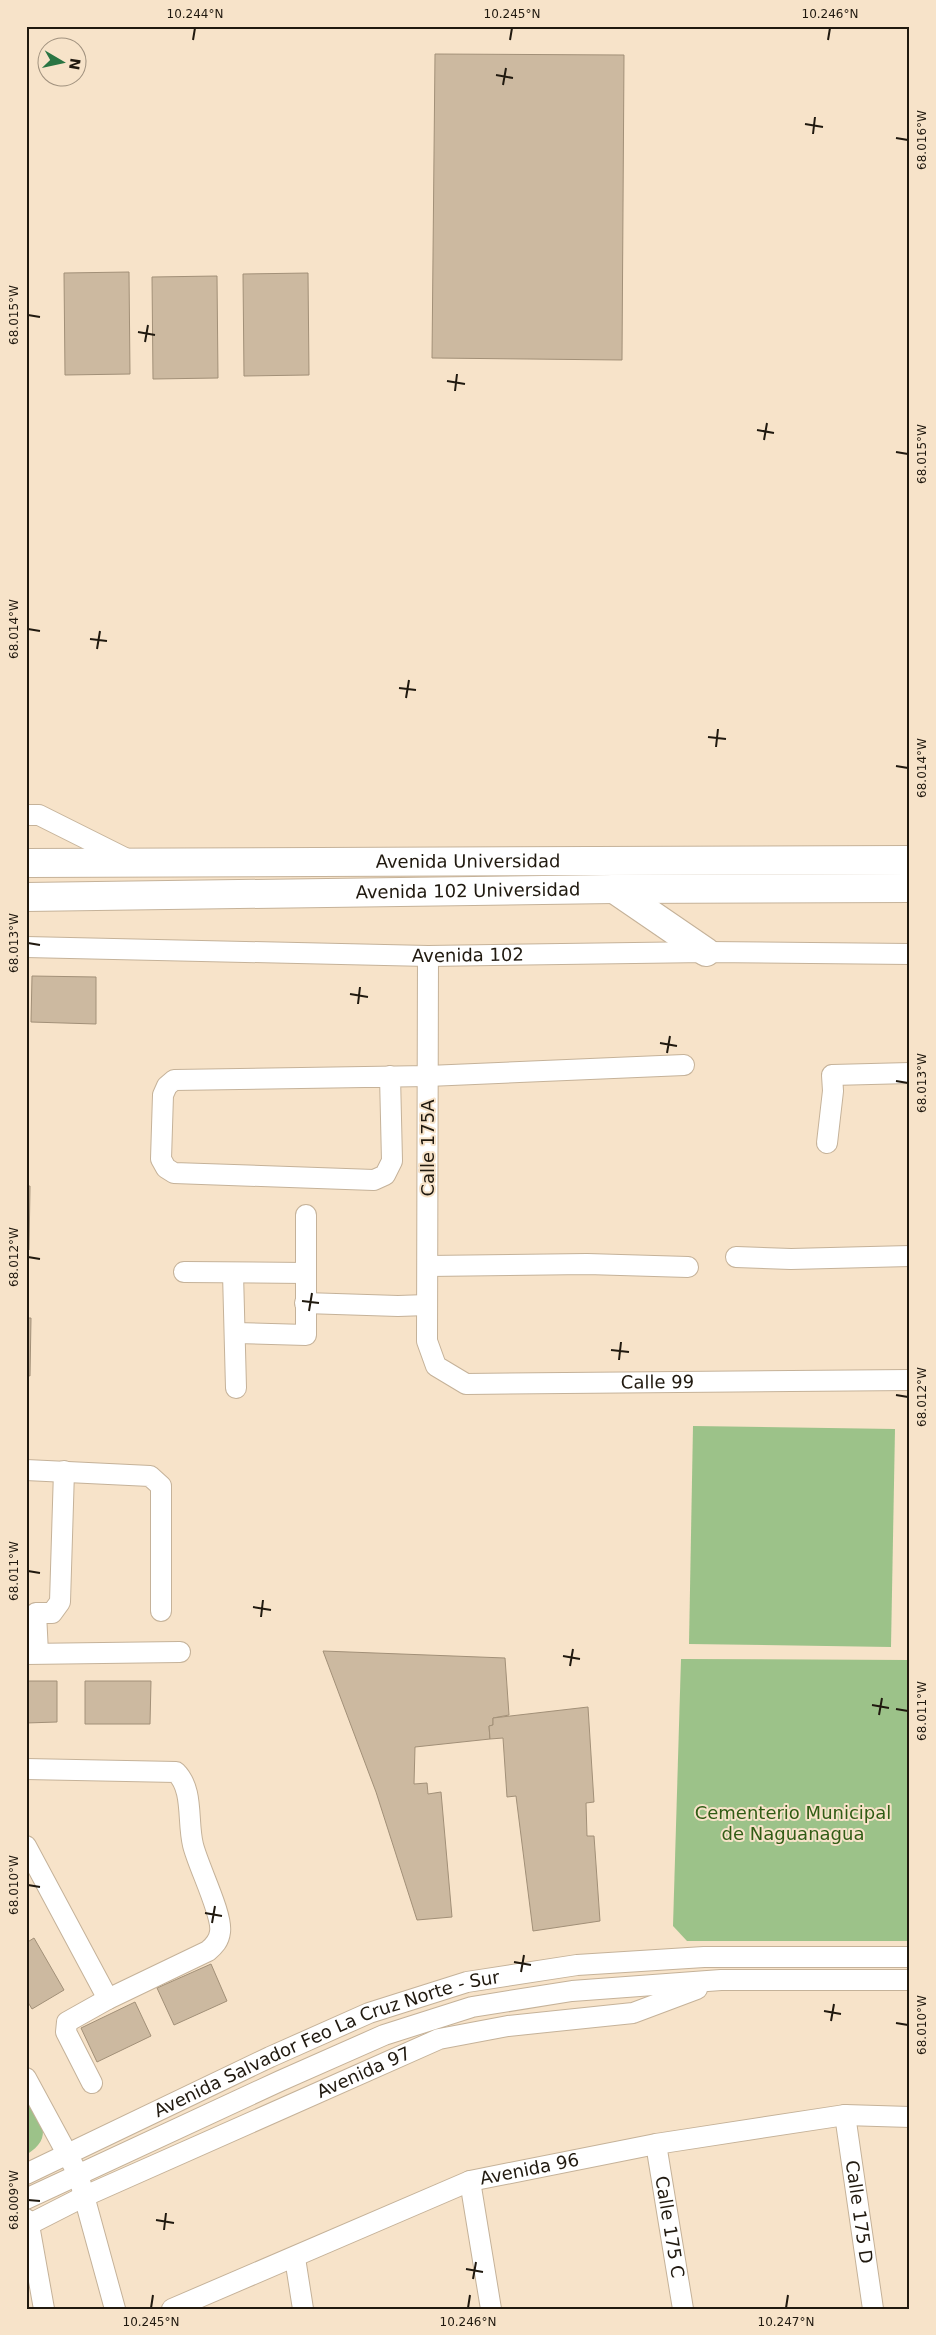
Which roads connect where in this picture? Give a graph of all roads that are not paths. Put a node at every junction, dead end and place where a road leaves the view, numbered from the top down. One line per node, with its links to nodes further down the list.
1 (26, 815): 3 (street)
2 (910, 860): 3 (main road, Avenida Universidad)
3 (135, 862): 4 (main road, Avenida Universidad)
4 (26, 863)
5 (910, 888): 6 (main road, Avenida 102 Universidad)
6 (614, 889): 7 (main road, Avenida 102 Universidad); 9 (main road)
7 (26, 896)
8 (26, 947): 11 (street, Avenida 102)
9 (706, 952): 10 (street, Avenida 102); 11 (street, Avenida 102)
10 (910, 954)
11 (428, 956): 15 (street, Calle 175A)
12 (684, 1064): 15 (street)
13 (910, 1073): 16 (street)
14 (390, 1076): 14 (street); 15 (street)
15 (428, 1076): 20 (street, Calle 175A)
16 (827, 1144)
17 (306, 1215): 24 (street)
18 (910, 1256): 19 (street)
19 (736, 1258)
20 (428, 1266): 21 (street); 26 (street, Calle 175A)
21 (688, 1267)
22 (184, 1272): 23 (street)
23 (233, 1273): 24 (street); 27 (street)
24 (306, 1274): 25 (street)
25 (305, 1303): 26 (street); 27 (street)
26 (427, 1305): 28 (street, Calle 175A)
27 (234, 1333): 30 (street)
28 (427, 1341): 29 (street, Calle 99)
29 (910, 1380)
30 (236, 1388)
31 (26, 1470): 32 (street)
32 (64, 1471): 33 (street); 34 (street)
33 (161, 1611)
34 (31, 1613): 36 (street)
35 (180, 1652): 36 (street)
36 (32, 1653)
37 (26, 1769): 42 (street)
38 (26, 1846): 42 (street)
39 (910, 1956): 48 (street, Avenida Salvador Feo La Cruz Norte - Sur)
40 (721, 1980): 41 (street, Avenida Salvador Feo La Cruz Norte - Sur); 50 (street, Avenida Salvador Feo La Cruz Norte - Sur); 52 (street, Avenida 97)
41 (910, 1980)
42 (108, 1999): 44 (street)
43 (26, 2078): 48 (street)
44 (92, 2082)
45 (845, 2115): 46 (street, Avenida 96); 47 (street, Avenida 96); 62 (street, Calle 175 D)
46 (910, 2117)
47 (656, 2144): 51 (street, Avenida 96); 61 (street, Calle 175 C)
48 (68, 2153): 49 (street, Avenida Salvador Feo La Cruz Norte - Sur); 50 (street)
49 (26, 2174)
50 (78, 2174): 52 (street); 53 (street, Avenida Salvador Feo La Cruz Norte - Sur)
51 (470, 2181): 55 (street, Avenida 96); 60 (street)
52 (83, 2197): 54 (street, Avenida 97); 57 (street)
53 (26, 2199)
54 (27, 2223): 56 (street)
55 (295, 2258): 58 (street, Avenida 96); 59 (street)
56 (44, 2309)
57 (115, 2309)
58 (172, 2309)
59 (303, 2309)
60 (491, 2309)
61 (683, 2309)
62 (873, 2309)

